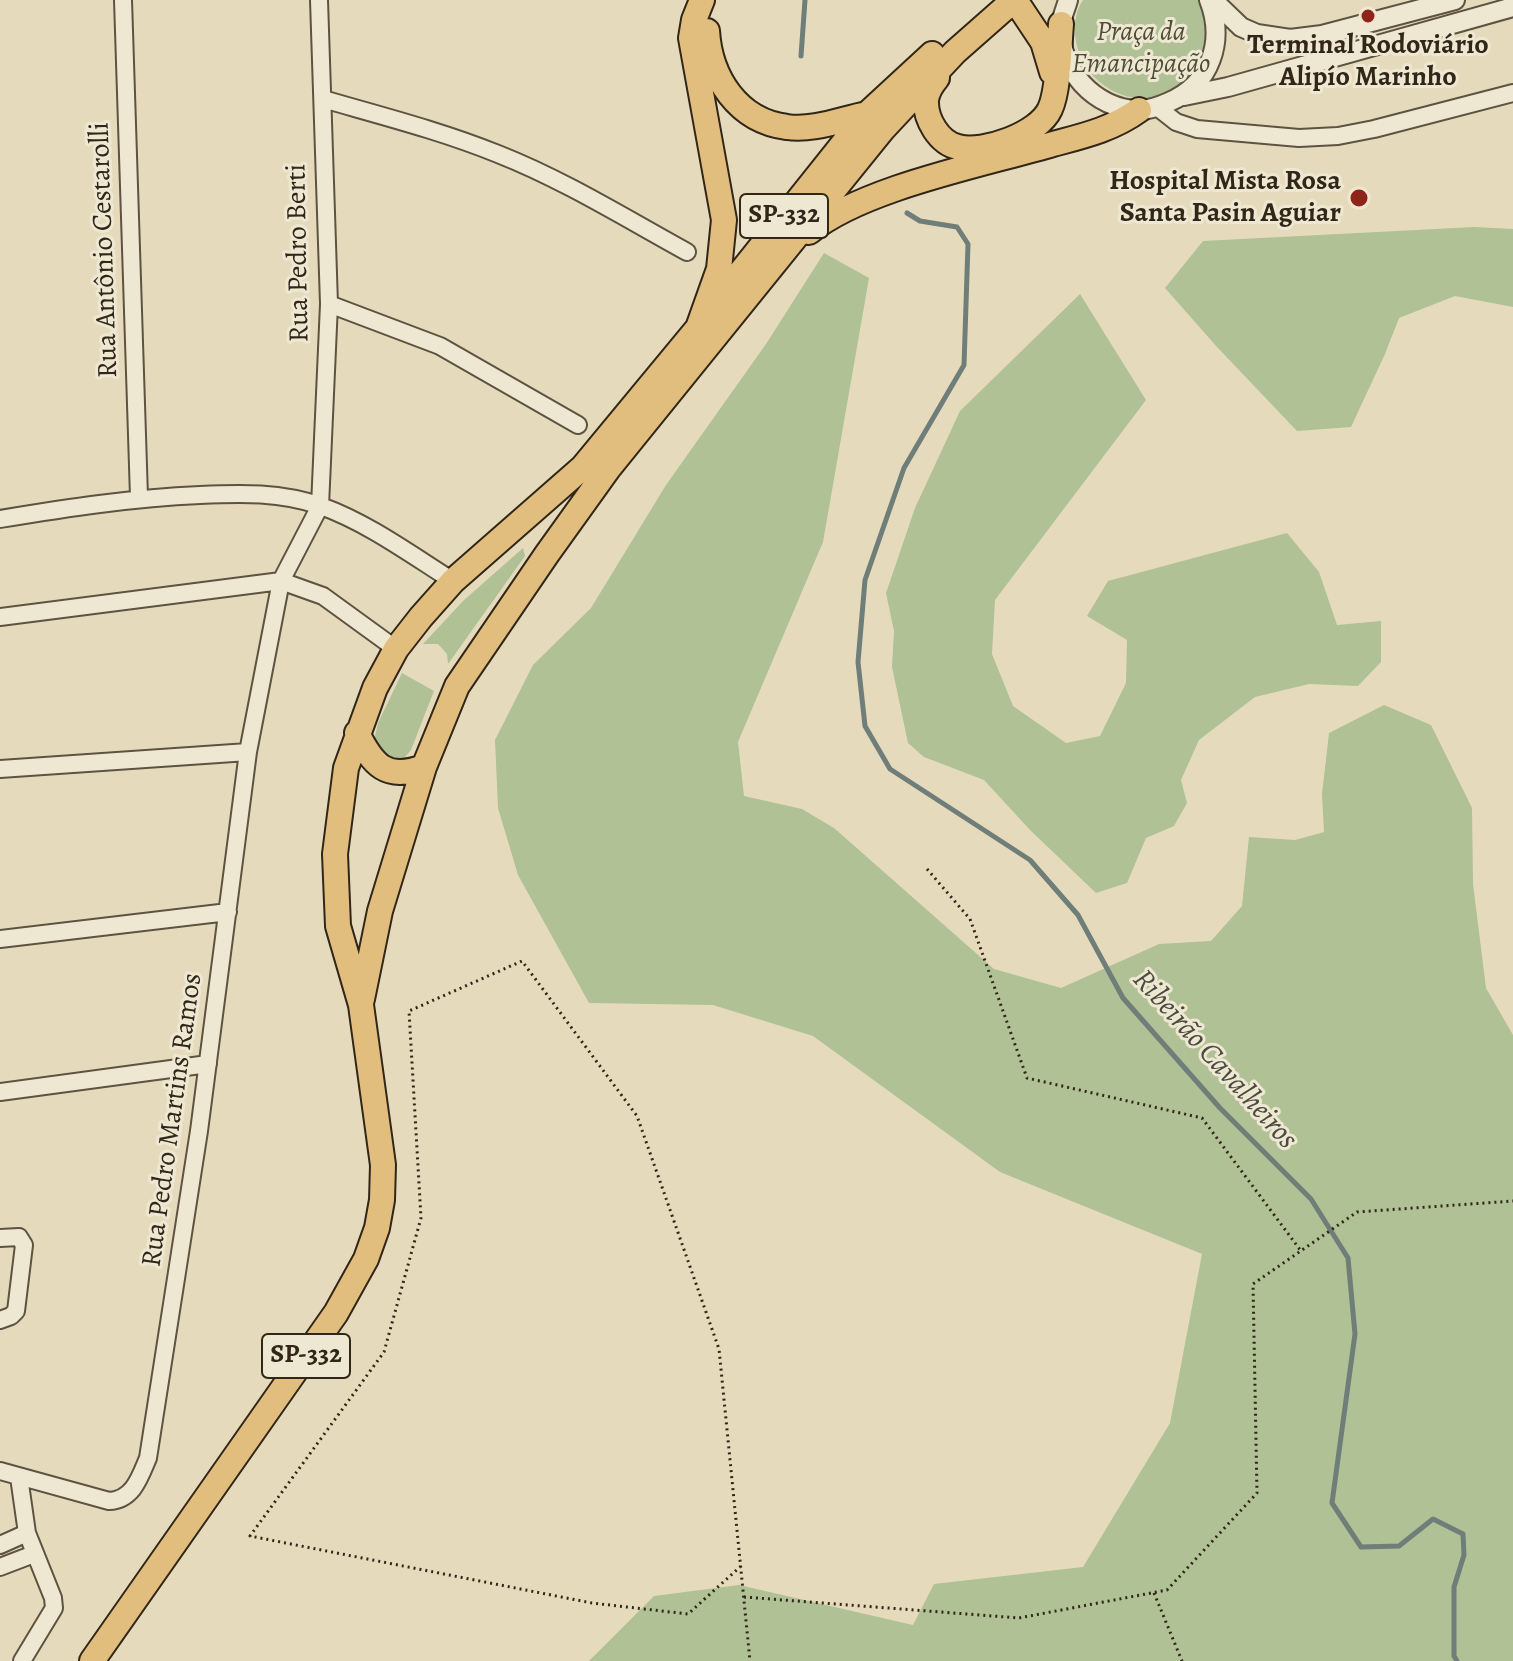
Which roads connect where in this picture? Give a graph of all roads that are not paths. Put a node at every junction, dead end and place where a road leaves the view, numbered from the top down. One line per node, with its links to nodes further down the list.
1 (123, 0): 24 (street, Rua Antônio Cestarolli)
2 (319, 0): 16 (street, Rua Pedro Berti)
3 (702, 0): 22 (main road)
4 (709, 0): 18 (main road)
5 (993, 0): 18 (main road, SP-332)
6 (1015, 0): 12 (main road, SP-332); 13 (main road)
7 (1068, 0): 11 (street)
8 (1211, 0): 9 (street); 15 (street)
9 (1455, 0)
10 (1513, 7): 15 (street)
11 (1061, 24): 13 (main road)
12 (955, 52): 13 (main road); 20 (main road, SP-332)
13 (1057, 64): 17 (street)
14 (1513, 93): 17 (street)
15 (1184, 96): 17 (street)
16 (323, 99): 19 (street); 21 (street, Rua Pedro Berti)
17 (1148, 109): 20 (main road)
18 (871, 110): 22 (main road, SP-332)
19 (687, 252)
20 (783, 254): 22 (main road, SP-332)
21 (329, 304): 23 (street); 25 (street, Rua Pedro Berti)
22 (703, 338): 28 (main road, SP-332); 33 (main road, SP-332)
23 (578, 425)
24 (139, 497): 25 (street); 26 (street)
25 (320, 506): 27 (street, Rua Pedro Martins Ramos); 28 (street)
26 (0, 519)
27 (281, 581): 29 (street); 30 (street); 32 (street, Rua Pedro Martins Ramos)
28 (453, 581): 30 (main road, SP-332)
29 (0, 617)
30 (396, 649): 31 (main road, SP-332)
31 (357, 733): 33 (main road); 37 (main road, SP-332)
32 (248, 752): 34 (street); 35 (street, Rua Pedro Martins Ramos)
33 (424, 767): 37 (main road, SP-332)
34 (0, 769)
35 (228, 912): 36 (street); 38 (street, Rua Pedro Martins Ramos)
36 (0, 939)
37 (361, 1005): 49 (main road, SP-332)
38 (208, 1064): 39 (street); 43 (street, Rua Pedro Martins Ramos)
39 (0, 1092)
40 (0, 1238): 41 (street)
41 (0, 1320)
42 (0, 1471): 43 (street)
43 (19, 1477): 44 (street)
44 (27, 1533): 45 (street); 46 (street)
45 (0, 1545)
46 (34, 1554): 47 (street); 48 (street)
47 (0, 1567)
48 (22, 1661)
49 (92, 1661)

